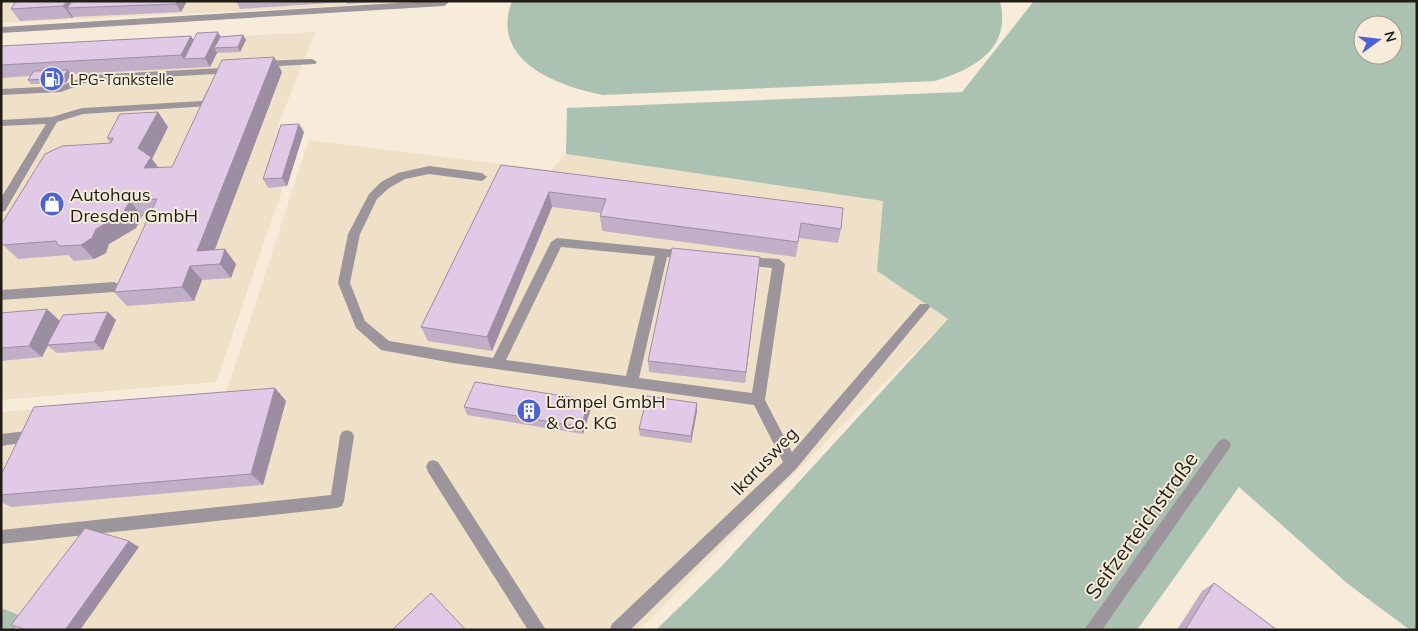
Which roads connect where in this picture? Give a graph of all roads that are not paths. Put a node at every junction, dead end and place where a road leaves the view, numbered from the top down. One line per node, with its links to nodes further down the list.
1 (444, 1): 2 (street)
2 (1, 30)
3 (312, 62): 4 (street)
4 (251, 66)
5 (90, 78): 6 (street); 8 (street); 9 (street)
6 (68, 79)
7 (34, 81): 8 (street)
8 (1, 90)
9 (53, 120): 10 (street); 12 (street)
10 (1, 123)
11 (482, 177): 19 (street)
12 (1, 208)
13 (662, 253): 14 (street); 19 (street); 20 (street)
14 (701, 256)
15 (730, 259): 21 (street)
16 (114, 287): 17 (street)
17 (1, 295)
18 (924, 307): 26 (street, Ikarusweg)
19 (497, 364): 20 (street)
20 (631, 382): 21 (street)
21 (758, 400): 26 (street)
22 (45, 435): 24 (street)
23 (347, 436): 28 (street)
24 (1, 440)
25 (1224, 445): 31 (street, Seifzerteichstraße)
26 (790, 464): 30 (street, Ikarusweg)
27 (433, 467): 29 (street)
28 (1, 537)
29 (538, 630)
30 (618, 630)
31 (1092, 630)

